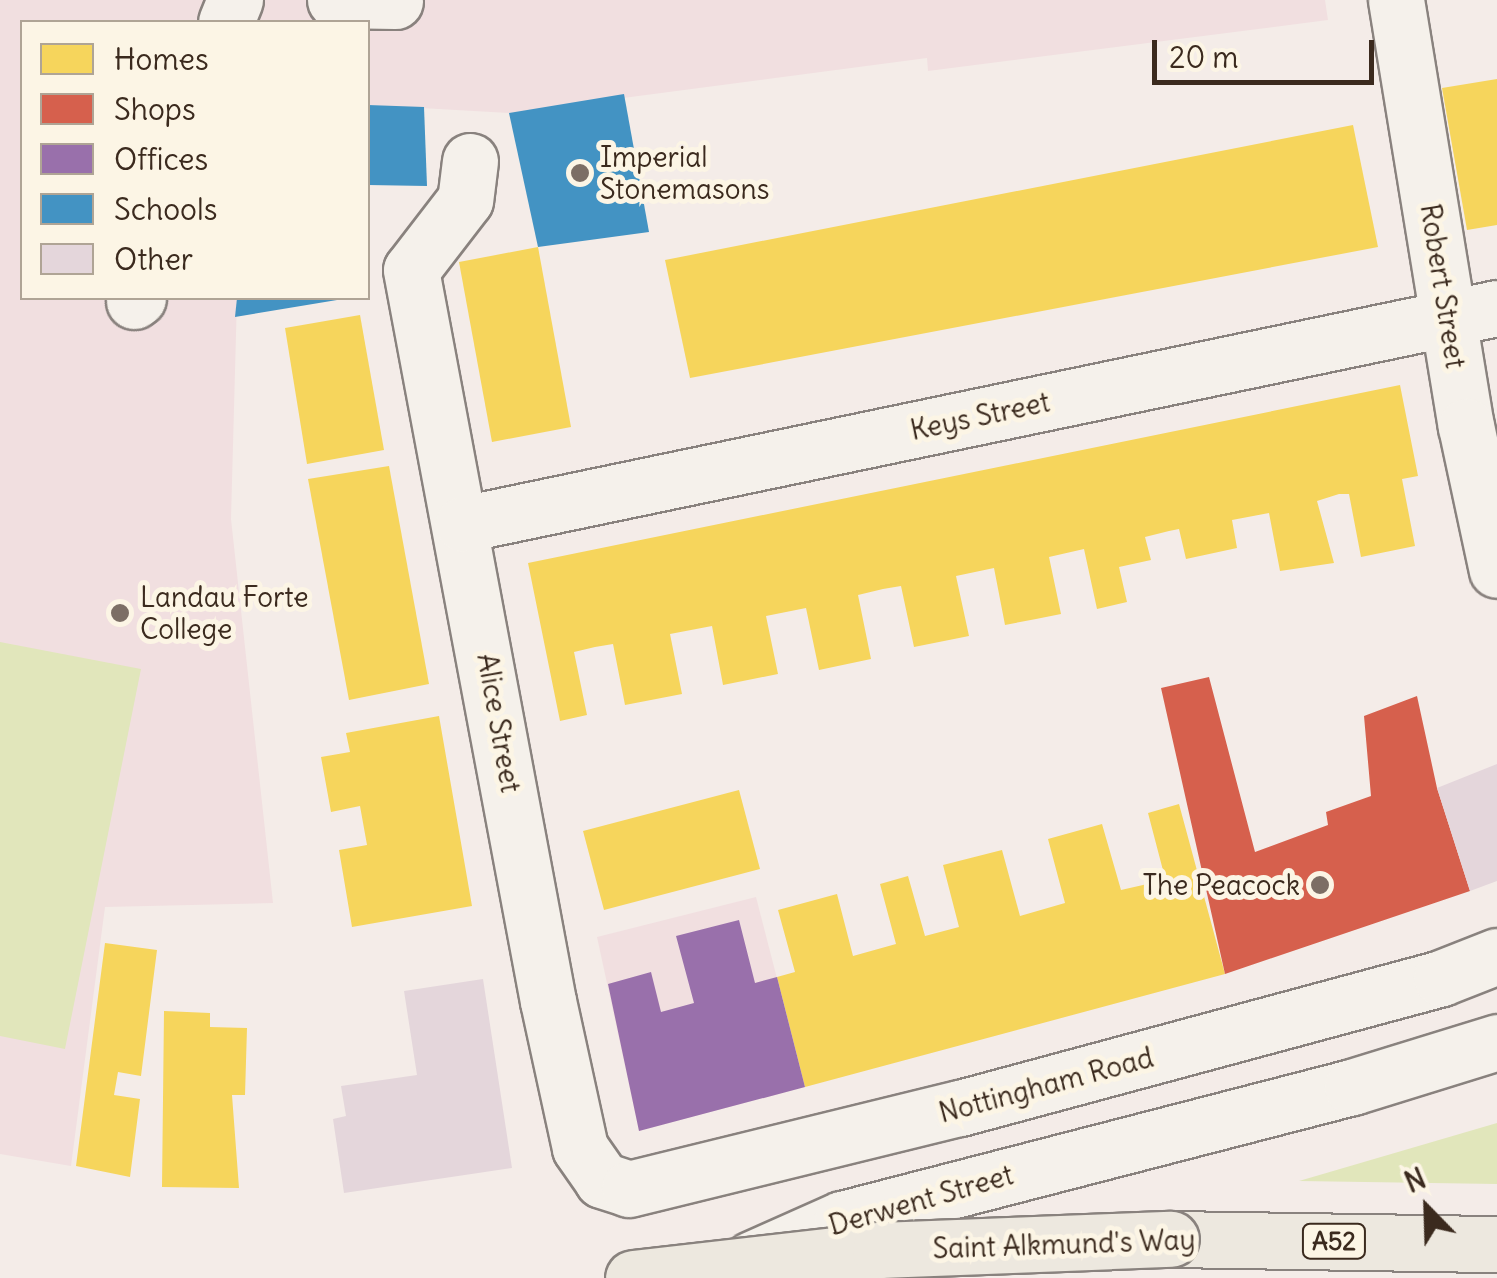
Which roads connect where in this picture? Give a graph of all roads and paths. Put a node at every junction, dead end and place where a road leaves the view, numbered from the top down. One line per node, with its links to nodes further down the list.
1 (335, 0): 3 (street)
2 (1396, 0): 5 (street, Robert Street)
3 (394, 1)
4 (470, 161): 6 (street, Alice Street)
5 (1473, 313): 6 (street, Keys Street); 7 (street, Robert Street)
6 (463, 524): 10 (street, Alice Street)
7 (1497, 570)
8 (1497, 956): 10 (street, Nottingham Road)
9 (1497, 1042): 13 (street, Derwent Street)
10 (593, 1173)
11 (1497, 1244): 12 (main road, Saint Alkmund's Way / A52, bridge)
12 (633, 1278)
13 (712, 1278)

